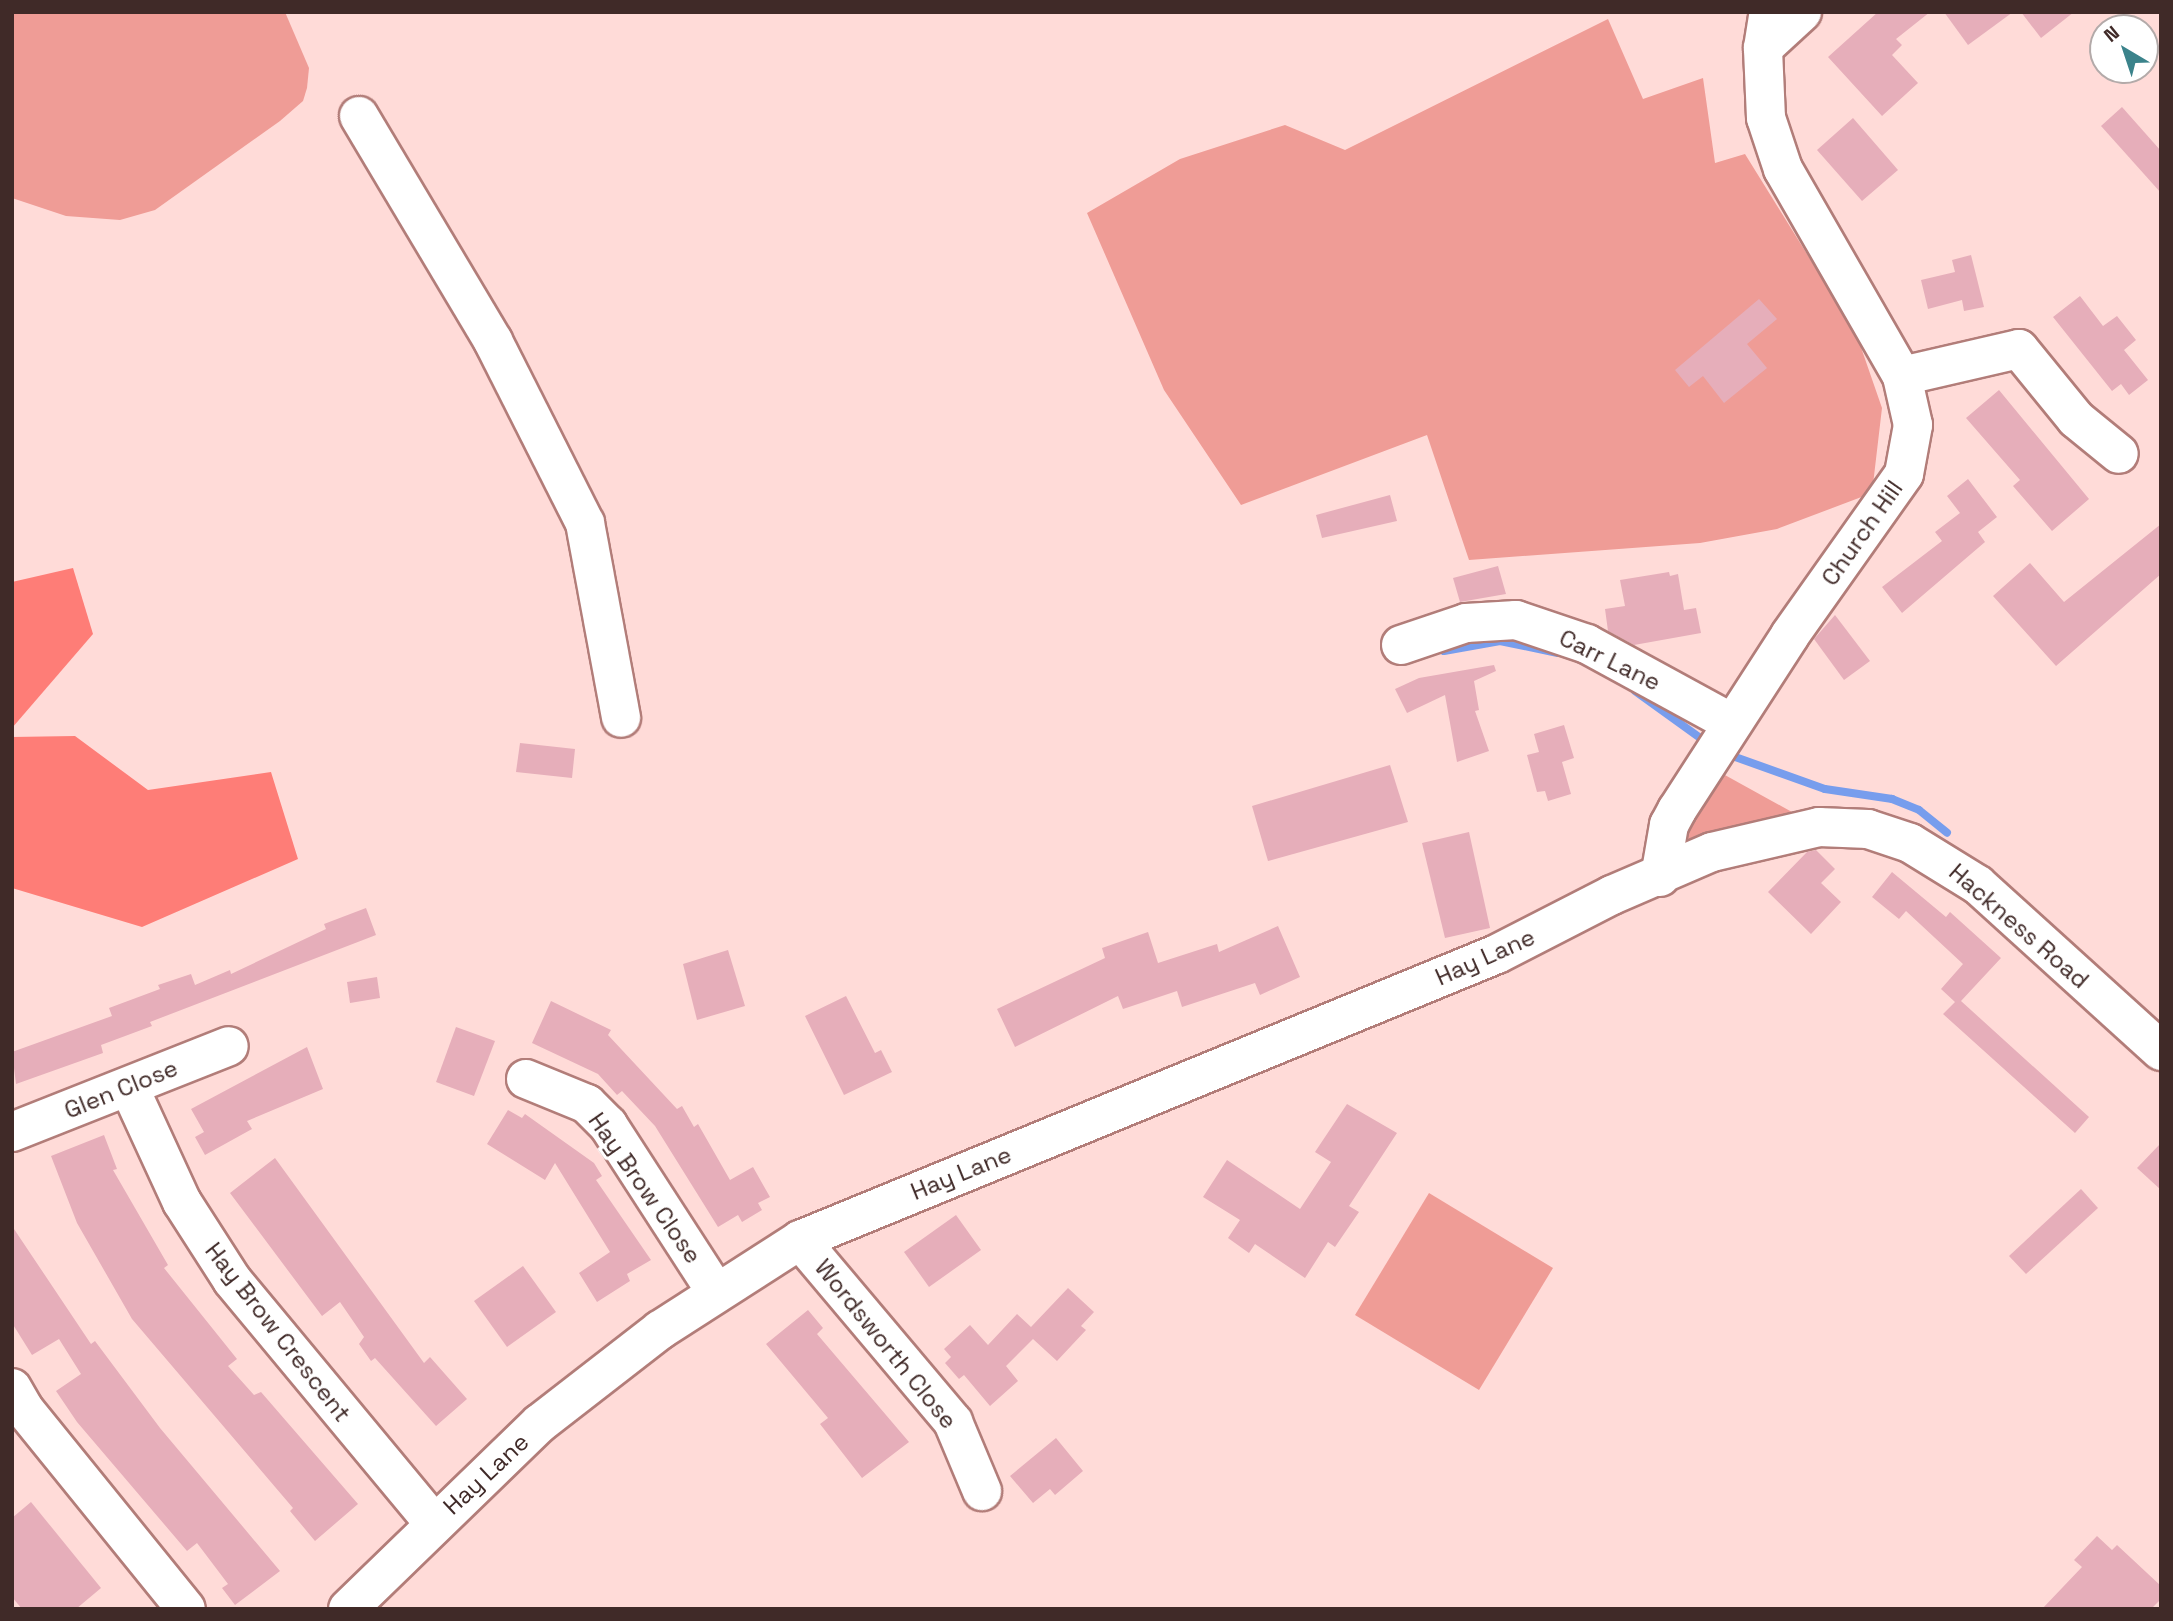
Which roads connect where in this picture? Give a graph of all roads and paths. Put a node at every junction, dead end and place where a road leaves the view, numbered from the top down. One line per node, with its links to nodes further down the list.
1 (1802, 12): 2 (street)
2 (1766, 30): 4 (street, Church Hill)
3 (359, 116): 7 (street)
4 (1902, 376): 5 (street); 8 (street, Church Hill)
5 (2119, 454)
6 (1401, 645): 8 (street, Carr Lane)
7 (621, 718)
8 (1719, 742): 9 (street, Church Hill)
9 (1660, 877): 11 (street, Hackness Road); 15 (street, Hay Lane)
10 (229, 1046): 13 (street, Glen Close)
11 (2161, 1051)
12 (526, 1079): 16 (street, Hay Brow Close)
13 (129, 1087): 14 (street, Glen Close); 19 (street, Hay Brow Crescent)
14 (12, 1132)
15 (800, 1240): 16 (street, Hay Lane); 18 (street, Wordsworth Close)
16 (716, 1292): 19 (street, Hay Lane)
17 (12, 1388): 20 (street)
18 (982, 1491)
19 (434, 1523): 21 (street, Hay Lane)
20 (186, 1609)
21 (348, 1609)

